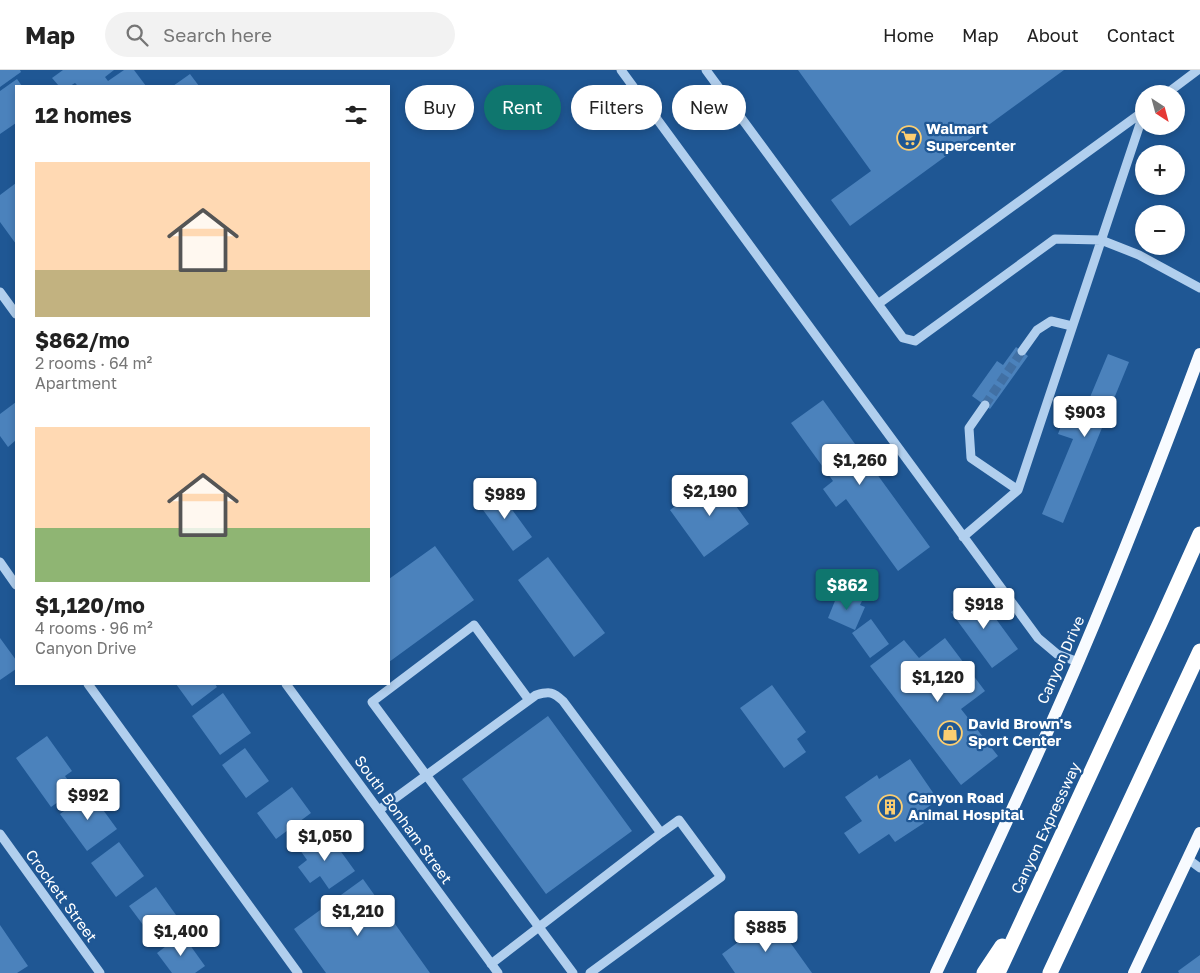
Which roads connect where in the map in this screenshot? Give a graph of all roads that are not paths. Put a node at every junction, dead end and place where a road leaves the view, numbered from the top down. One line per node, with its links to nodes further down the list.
1 (621, 70): 18 (street)
2 (706, 70): 10 (street)
3 (1198, 70): 4 (street)
4 (1178, 85)
5 (1135, 118): 10 (street)
6 (1136, 135): 7 (street)
7 (1101, 240): 8 (street); 10 (street); 12 (street)
8 (1200, 288)
9 (0, 292): 11 (street)
10 (878, 304)
11 (15, 313)
12 (1072, 326): 13 (street); 16 (street)
13 (1022, 351)
14 (1200, 354): 22 (main road, Canyon Drive)
15 (984, 405): 16 (street)
16 (1018, 490): 18 (street)
17 (1200, 534): 33 (highway, Canyon Expressway)
18 (963, 537): 22 (street)
19 (0, 562): 20 (street)
20 (15, 584)
21 (1200, 651): 44 (highway)
22 (1078, 662): 41 (main road, Canyon Drive)
23 (89, 685): 37 (street)
24 (287, 685): 27 (street, South Bonham Street)
25 (529, 700): 26 (street); 26 (street); 28 (street)
26 (426, 776): 27 (street); 34 (street)
27 (379, 810): 35 (street, South Bonham Street)
28 (661, 833): 34 (street); 40 (street)
29 (1200, 833): 31 (main road)
30 (0, 834): 36 (street, Crockett Street)
31 (1188, 859): 32 (street); 45 (main road)
32 (1200, 868)
33 (1029, 905): 42 (highway); 43 (highway, Canyon Expressway)
34 (540, 928): 35 (street); 39 (street)
35 (491, 964): 38 (street, South Bonham Street)
36 (100, 973)
37 (298, 973)
38 (498, 973)
39 (573, 973)
40 (590, 973)
41 (936, 973)
42 (984, 973)
43 (998, 973)
44 (1050, 973)
45 (1134, 973)

